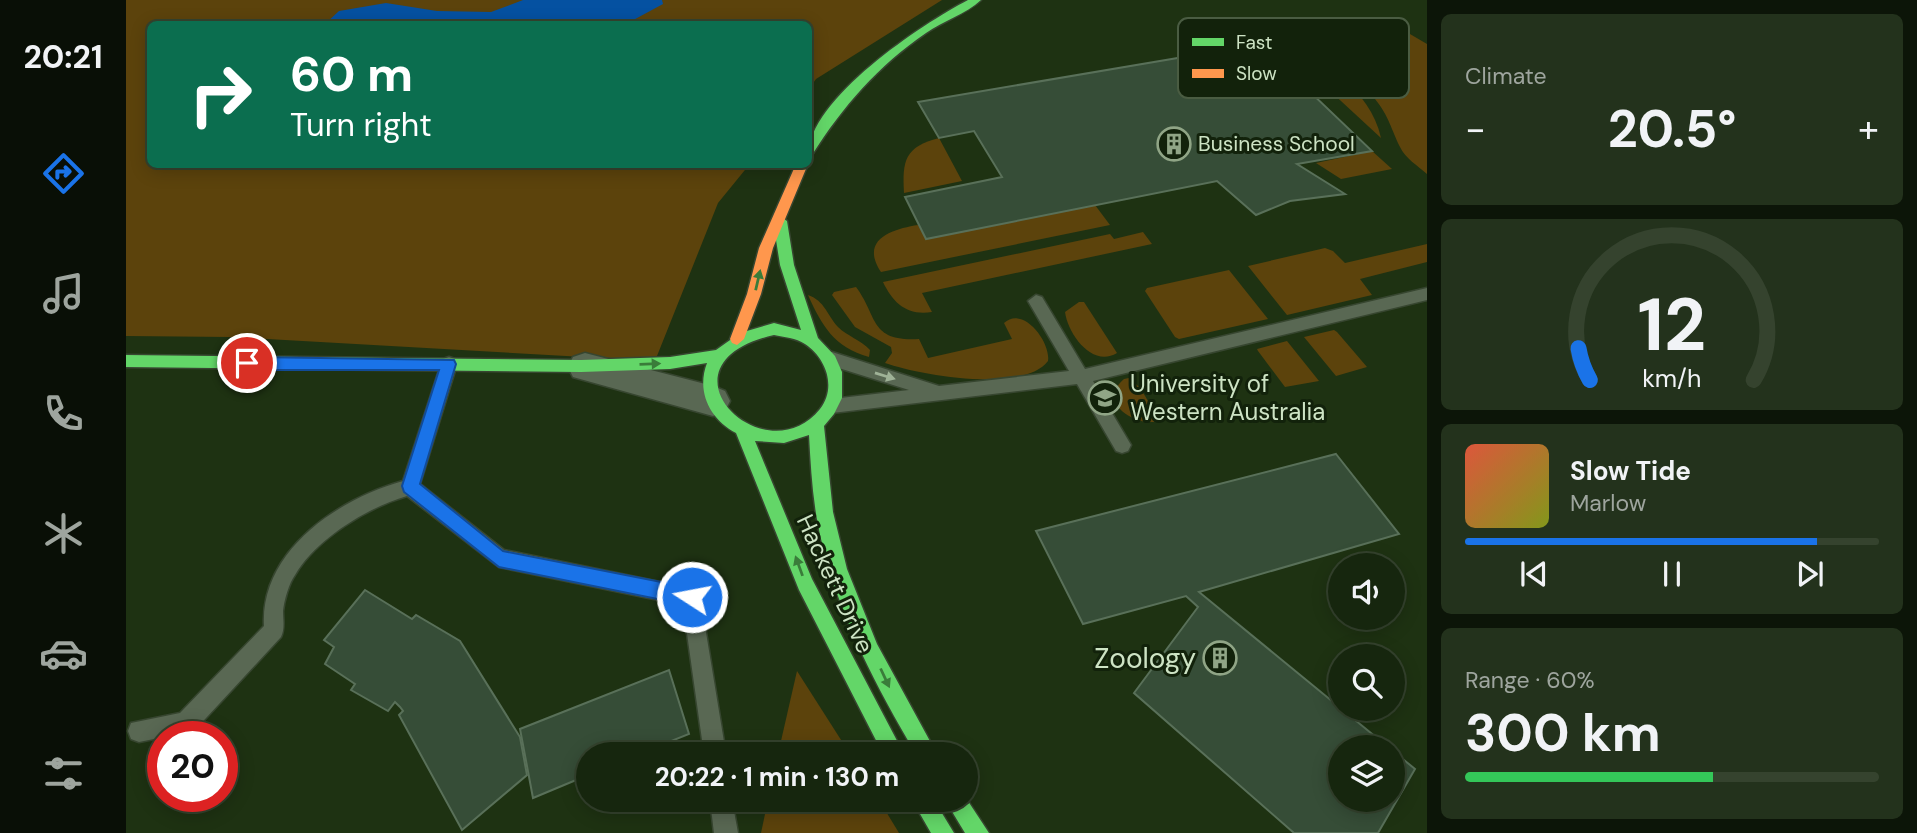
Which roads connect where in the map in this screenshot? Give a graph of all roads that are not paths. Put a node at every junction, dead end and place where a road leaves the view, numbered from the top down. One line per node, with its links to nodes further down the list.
1 (976, 0): 2 (main road)
2 (812, 145)
3 (800, 168): 4 (main road)
4 (780, 222): 7 (main road); 8 (main road, one-way to 4)
5 (1427, 294): 14 (lane)
6 (1036, 301): 14 (lane)
7 (811, 338): 8 (main road); 10 (main road)
8 (737, 339): 9 (main road)
9 (720, 355): 13 (main road, one-way to 9); 16 (main road)
10 (832, 359): 15 (lane, one-way to 15); 17 (main road)
11 (126, 361): 12 (main road)
12 (449, 364): 13 (main road); 21 (lane)
13 (581, 366): 16 (street)
14 (1081, 377): 15 (lane); 20 (lane)
15 (939, 393): 17 (lane)
16 (713, 401): 19 (main road)
17 (832, 406): 18 (main road)
18 (816, 424): 19 (main road); 25 (main road, Hackett Drive, one-way to 25)
19 (743, 430): 24 (main road, Hackett Drive, one-way to 19)
20 (1122, 445)
21 (410, 486): 22 (lane); 23 (lane)
22 (139, 731)
23 (713, 742)
24 (888, 742)
25 (920, 742)
26 (723, 812): 29 (lane)
27 (930, 812): 30 (main road)
28 (963, 812): 31 (main road)
29 (726, 833)
30 (943, 833)
31 (978, 833)

